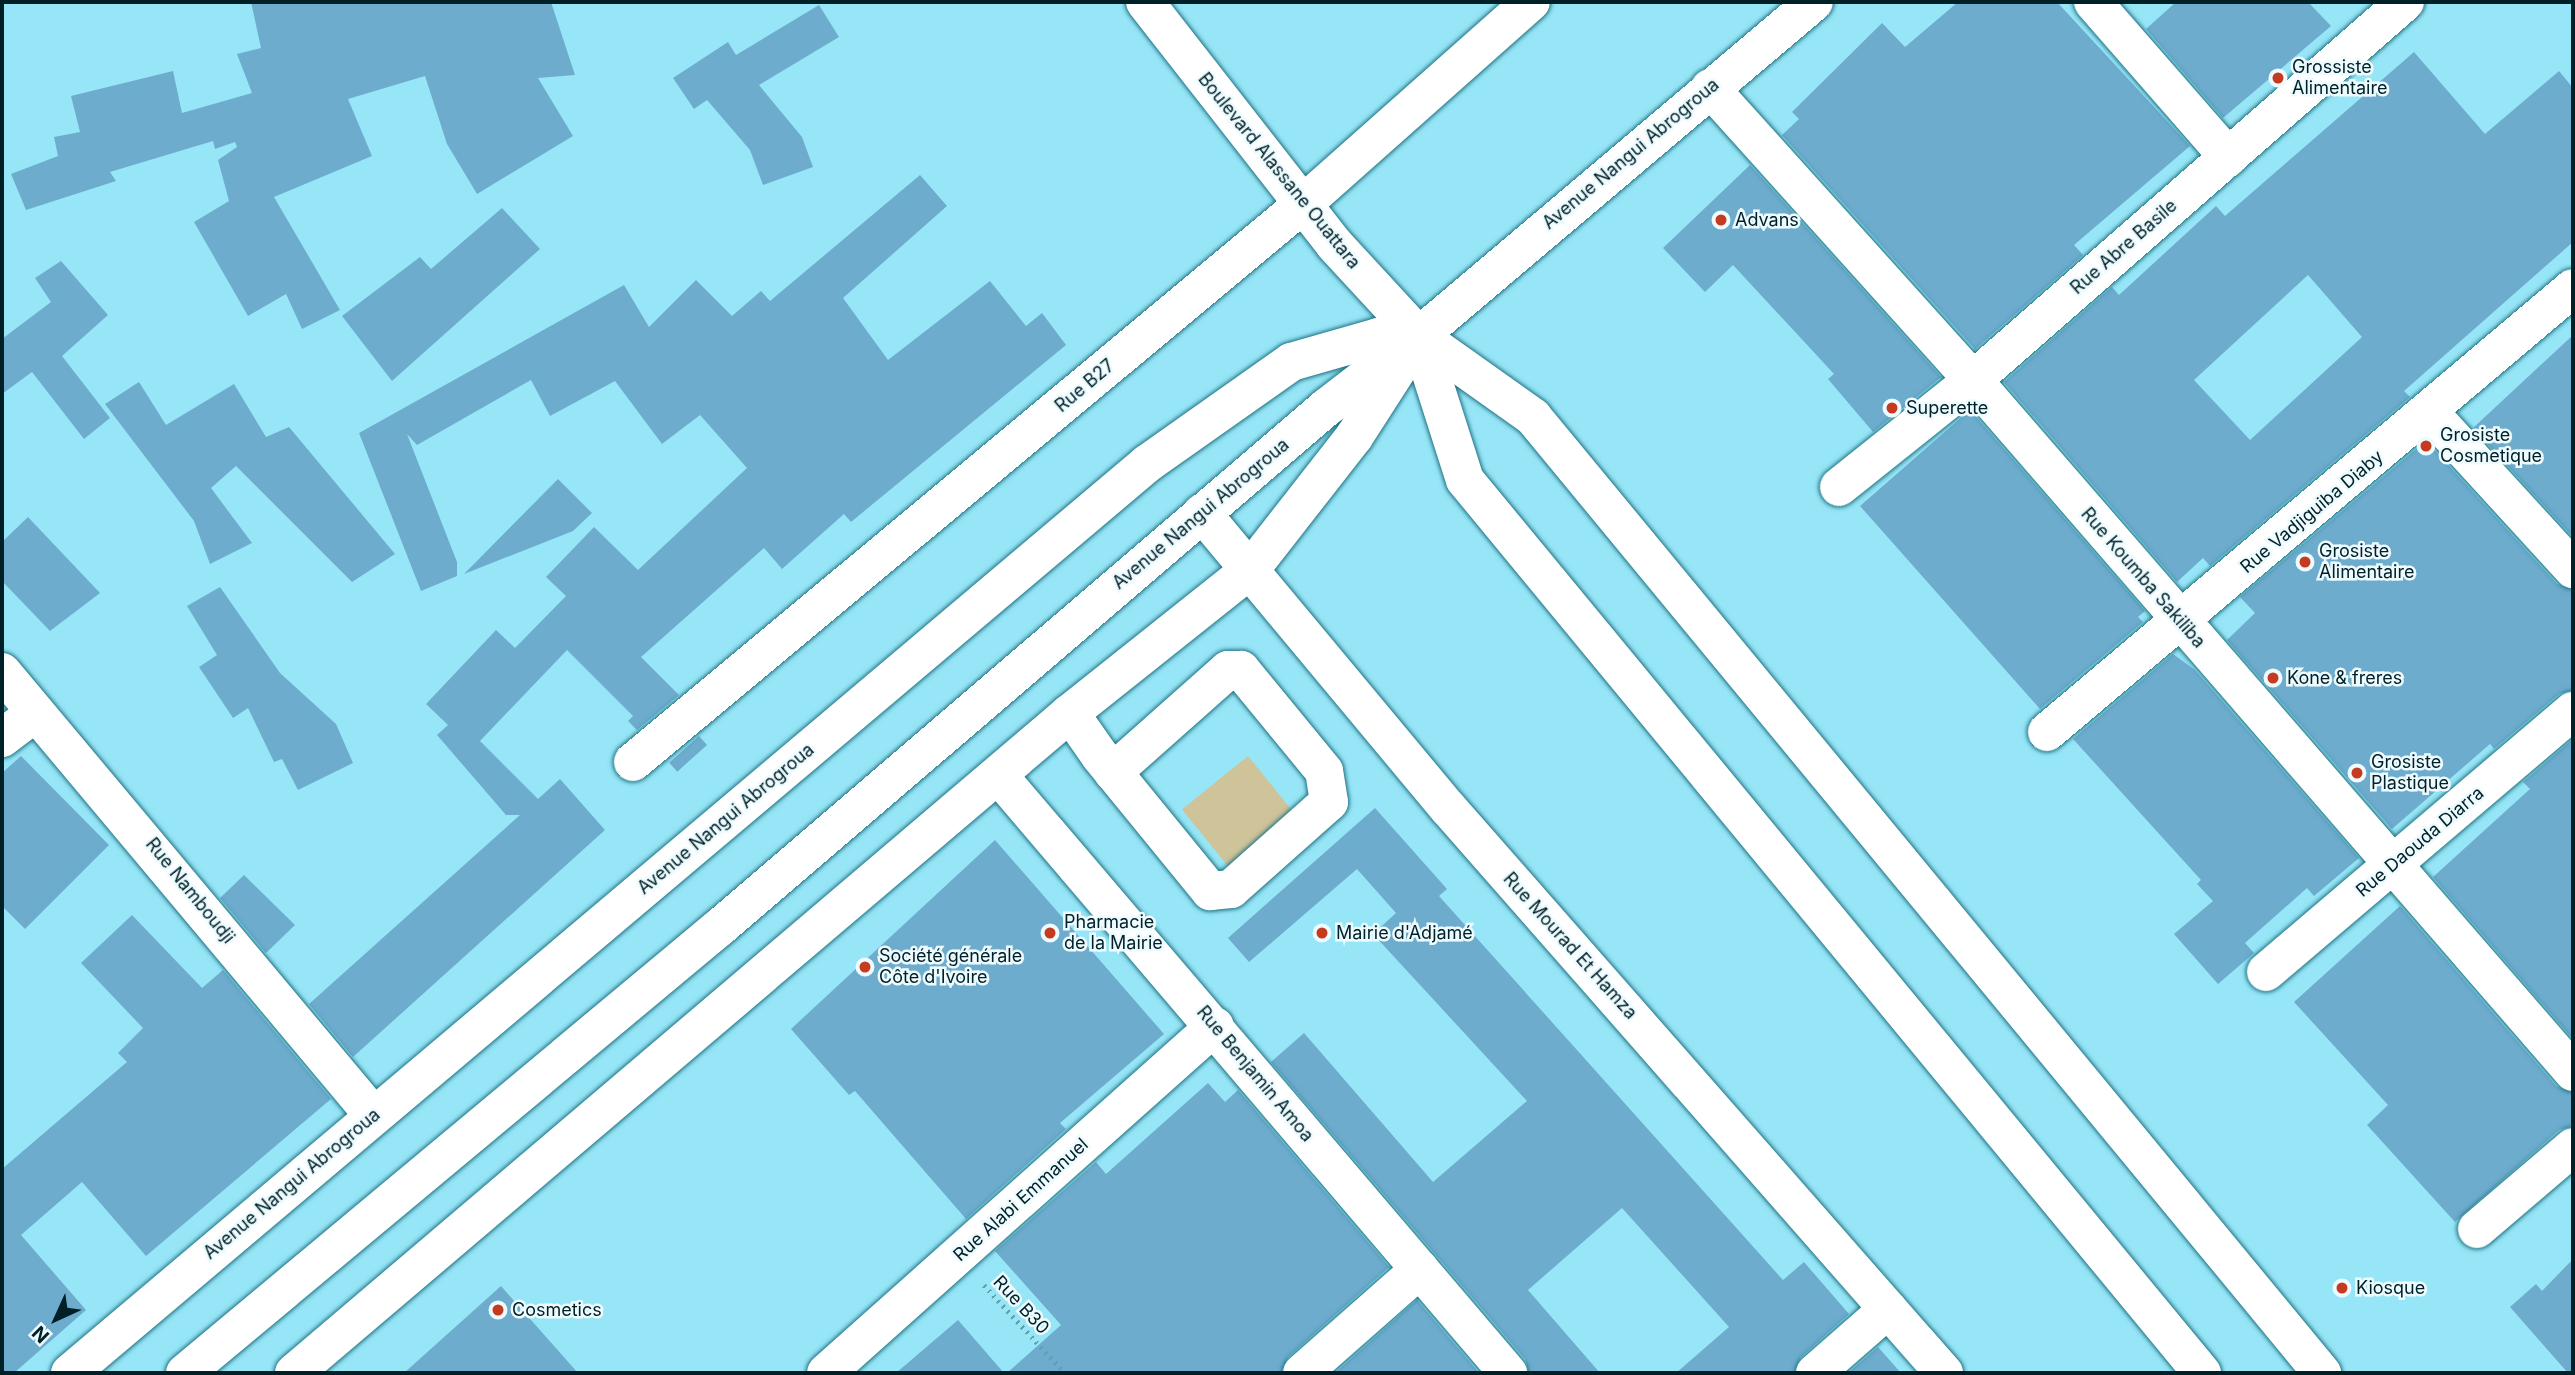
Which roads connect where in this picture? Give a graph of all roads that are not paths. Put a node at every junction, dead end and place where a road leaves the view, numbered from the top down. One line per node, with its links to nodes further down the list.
1 (1145, 2): 8 (main road, Boulevard Alassane Ouattara)
2 (1531, 2): 8 (main road, Rue B27)
3 (1814, 2): 6 (main road, Avenue Nangui Abrogroua)
4 (2093, 2): 7 (main road)
5 (2405, 2): 7 (main road, Rue Abre Basile)
6 (1710, 88): 10 (main road, Avenue Nangui Abrogroua); 11 (main road, Rue Koumba Sakiliba)
7 (2228, 156): 11 (main road, Rue Abre Basile)
8 (1302, 205): 10 (main road, Boulevard Alassane Ouattara); 24 (main road, Rue B27)
9 (2573, 288): 12 (main road, Rue Vadjiguiba Diaby)
10 (1419, 336): 14 (main road, Avenue Nangui Abrogroua); 16 (main road, Avenue Nangui Abrogroua); 31 (main road, Avenue Nangui Abrogroua); 44 (main road); 45 (main road)
11 (1973, 380): 13 (main road, Rue Abre Basile); 17 (main road, Rue Koumba Sakiliba)
12 (2430, 413): 15 (main road); 17 (main road, Rue Vadjiguiba Diaby)
13 (1839, 487)
14 (1202, 513): 16 (main road, Rue Mourad Et Hamza); 37 (main road, Avenue Nangui Abrogroua)
15 (2573, 569)
16 (1250, 570): 20 (main road, Avenue Nangui Abrogroua); 35 (main road, Rue Mourad Et Hamza)
17 (2181, 623): 22 (main road, Rue Vadjiguiba Diaby); 27 (main road, Rue Koumba Sakiliba)
18 (2, 672): 21 (main road, Rue Namboudji)
19 (2573, 710): 27 (main road, Rue Daouda Diarra)
20 (1070, 712): 25 (main road); 26 (main road, Avenue Nangui Abrogroua)
21 (34, 714): 23 (main road); 31 (main road, Rue Namboudji)
22 (2047, 732)
23 (2, 738)
24 (633, 762)
25 (1113, 772): 25 (main road)
26 (999, 776): 29 (main road, Rue Benjamin Amoa); 38 (main road, Avenue Nangui Abrogroua)
27 (2393, 866): 28 (main road, Rue Daouda Diarra); 30 (main road, Rue Koumba Sakiliba)
28 (2266, 972)
29 (1215, 1026): 34 (main road, Rue Benjamin Amoa); 39 (main road, Rue Alabi Emmanuel)
30 (2573, 1072)
31 (373, 1115): 36 (main road, Avenue Nangui Abrogroua)
32 (2573, 1147): 33 (main road)
33 (2477, 1229)
34 (1420, 1269): 40 (main road); 41 (main road, Rue Benjamin Amoa)
35 (1888, 1309): 42 (main road); 43 (main road, Rue Mourad Et Hamza)
36 (70, 1373)
37 (185, 1373)
38 (294, 1373)
39 (826, 1373)
40 (1302, 1373)
41 (1508, 1373)
42 (1815, 1373)
43 (1944, 1373)
44 (2202, 1373)
45 (2322, 1373)

